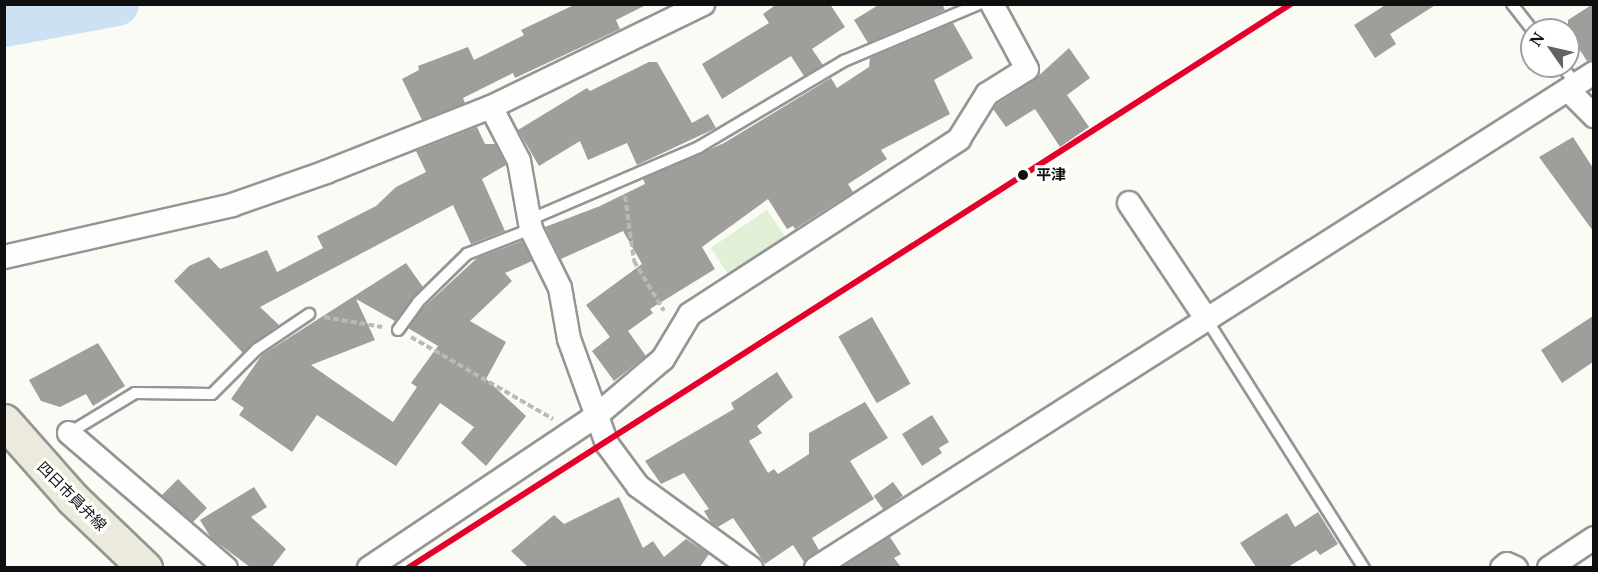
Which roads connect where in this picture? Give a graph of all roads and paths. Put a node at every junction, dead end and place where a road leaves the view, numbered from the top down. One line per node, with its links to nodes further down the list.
1 (703, 4): 7 (street)
2 (979, 4): 9 (lane)
3 (992, 4): 16 (street)
4 (1512, 4): 5 (lane)
5 (1523, 18)
6 (1579, 82): 8 (street); 14 (street)
7 (490, 107): 11 (street); 12 (street)
8 (1593, 116)
9 (624, 183): 11 (lane); 16 (path)
10 (1129, 203): 14 (street)
11 (530, 224): 15 (lane); 17 (street)
12 (4, 257)
13 (309, 314): 15 (path); 20 (lane)
14 (1207, 320): 26 (street); 27 (lane)
15 (398, 330): 19 (path)
16 (682, 332): 17 (street)
17 (596, 416): 19 (street); 25 (street)
18 (4, 421): 22 (main road, 四日市員弁線)
19 (573, 431): 24 (street)
20 (69, 433): 23 (street)
21 (1593, 538): 30 (street)
22 (145, 567)
23 (226, 567)
24 (369, 567)
25 (751, 567)
26 (816, 567)
27 (1364, 567)
28 (1502, 567): 29 (street)
29 (1516, 567)
30 (1549, 567)

